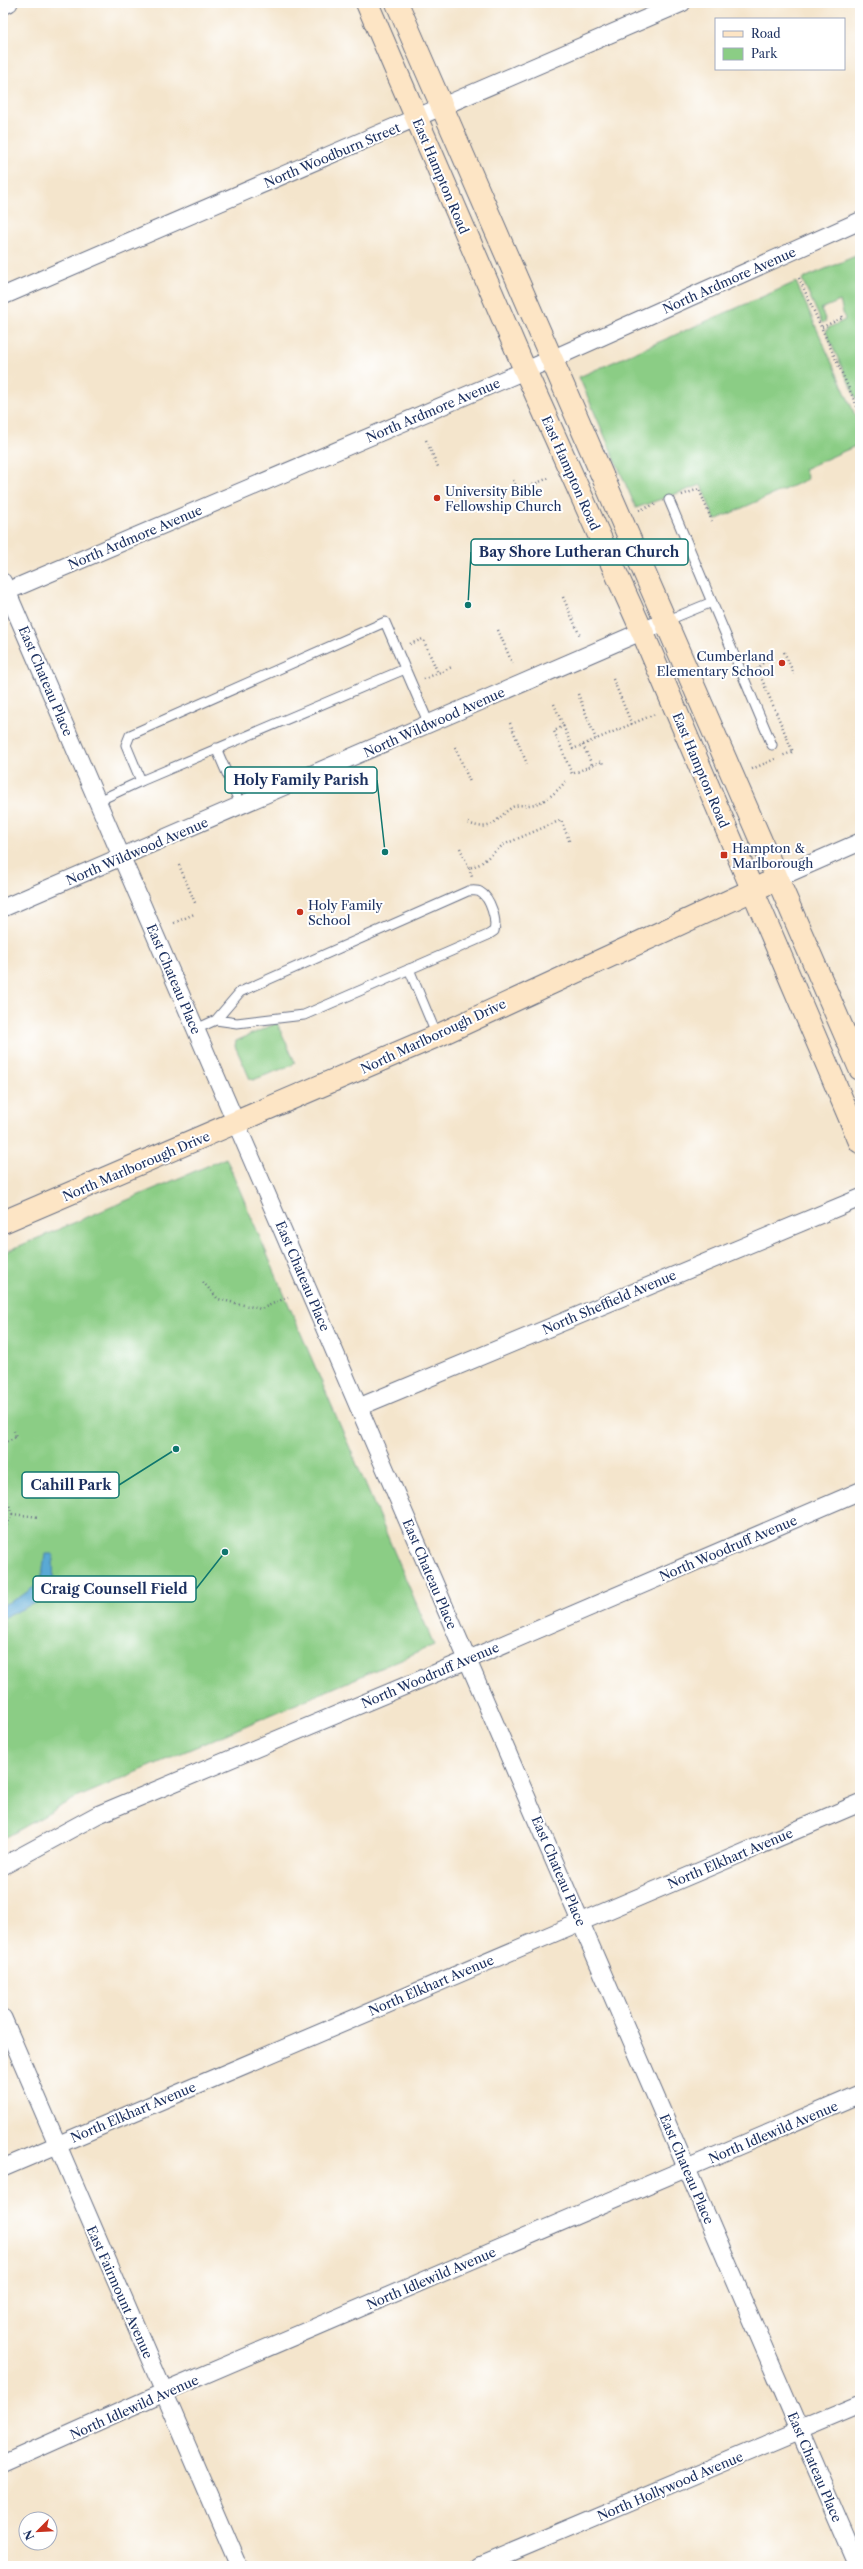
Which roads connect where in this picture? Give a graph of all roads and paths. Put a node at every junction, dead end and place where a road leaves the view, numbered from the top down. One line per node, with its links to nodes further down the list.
1 (10, 3): 5 (street)
2 (366, 3): 7 (main road, East Hampton Road)
3 (397, 3): 6 (main road, East Hampton Road)
4 (682, 3): 6 (street, North Woodburn Street)
5 (3, 6)
6 (443, 107): 7 (street, North Woodburn Street); 13 (main road, East Hampton Road)
7 (417, 118): 10 (street, North Woodburn Street); 14 (main road, East Hampton Road)
8 (860, 221): 13 (street, North Ardmore Avenue)
9 (800, 278): 12 (path)
10 (3, 296)
11 (842, 316): 12 (path)
12 (822, 327): 15 (path)
13 (552, 359): 14 (street, North Ardmore Avenue); 28 (main road, East Hampton Road)
14 (525, 370): 25 (street, North Ardmore Avenue); 30 (main road, East Hampton Road)
15 (860, 413)
16 (426, 440): 17 (path)
17 (439, 469)
18 (552, 476): 19 (path)
19 (513, 480)
20 (699, 489): 22 (path)
21 (669, 500): 27 (lane)
22 (712, 521)
23 (586, 553): 24 (path)
24 (559, 564)
25 (4, 588): 57 (street, East Chateau Place)
26 (563, 597): 31 (path)
27 (712, 602): 28 (lane); 48 (lane)
28 (666, 621): 30 (street, North Wildwood Avenue); 65 (main road, East Hampton Road)
29 (498, 630): 34 (path)
30 (642, 631): 43 (street, North Wildwood Avenue); 66 (main road, East Hampton Road)
31 (580, 636)
32 (396, 650): 35 (path); 36 (lane); 55 (lane)
33 (784, 652): 37 (path)
34 (513, 665)
35 (452, 667)
36 (405, 669): 43 (lane); 50 (lane)
37 (794, 674)
38 (612, 679): 44 (path)
39 (578, 694): 46 (path)
40 (554, 704): 45 (path)
41 (656, 714): 44 (path)
42 (510, 723): 51 (path)
43 (429, 724): 58 (street, North Wildwood Avenue)
44 (632, 724): 46 (path)
45 (564, 726): 47 (path); 52 (path)
46 (596, 740): 47 (path)
47 (584, 745): 52 (path)
48 (772, 745)
49 (455, 747): 56 (path)
50 (216, 748): 55 (lane); 58 (lane)
51 (527, 764)
52 (592, 765): 53 (path)
53 (603, 765)
54 (567, 780): 59 (path)
55 (141, 781): 57 (lane)
56 (470, 782)
57 (98, 801): 63 (street, East Chateau Place)
58 (241, 806): 63 (street, North Wildwood Avenue)
59 (468, 823)
60 (860, 842): 65 (street, North Marlborough Drive)
61 (570, 843): 62 (path)
62 (460, 848)
63 (122, 858): 68 (street, North Wildwood Avenue); 73 (street, East Chateau Place)
64 (179, 865): 67 (path)
65 (778, 878): 66 (main road, North Marlborough Drive); 75 (main road, East Hampton Road)
66 (752, 890): 74 (main road, North Marlborough Drive); 77 (main road, East Hampton Road)
67 (196, 905)
68 (3, 908)
69 (194, 914): 70 (path)
70 (174, 923)
71 (410, 969): 72 (lane); 72 (lane); 74 (lane)
72 (216, 1020): 73 (lane)
73 (196, 1029): 76 (street, East Chateau Place)
74 (437, 1036): 76 (main road, North Marlborough Drive)
75 (860, 1069)
76 (238, 1123): 79 (main road, North Marlborough Drive); 82 (street, East Chateau Place)
77 (860, 1142)
78 (860, 1198): 82 (street, North Sheffield Avenue)
79 (3, 1222)
80 (203, 1282): 81 (path)
81 (288, 1298)
82 (358, 1407): 90 (street, East Chateau Place)
83 (14, 1431): 84 (path)
84 (3, 1443)
85 (3, 1487): 87 (path)
86 (860, 1491): 90 (street, North Woodruff Avenue)
87 (12, 1514): 88 (path); 89 (path)
88 (39, 1517)
89 (3, 1533)
90 (467, 1660): 92 (street, North Woodruff Avenue); 93 (street, East Chateau Place)
91 (860, 1802): 93 (street, North Elkhart Avenue)
92 (3, 1866)
93 (580, 1922): 96 (street, North Elkhart Avenue); 98 (street, East Chateau Place)
94 (3, 2018): 96 (street, East Fairmount Avenue)
95 (860, 2094): 98 (street, North Idlewild Avenue)
96 (56, 2145): 97 (street, North Elkhart Avenue); 99 (street, East Fairmount Avenue)
97 (3, 2168)
98 (687, 2168): 99 (street, North Idlewild Avenue); 101 (street, East Chateau Place)
99 (164, 2392): 102 (street, North Idlewild Avenue); 103 (street, East Fairmount Avenue)
100 (860, 2405): 101 (street, North Hollywood Avenue)
101 (800, 2431): 104 (street, North Hollywood Avenue); 105 (street, East Chateau Place)
102 (3, 2464)
103 (239, 2566)
104 (479, 2566)
105 (858, 2566)

